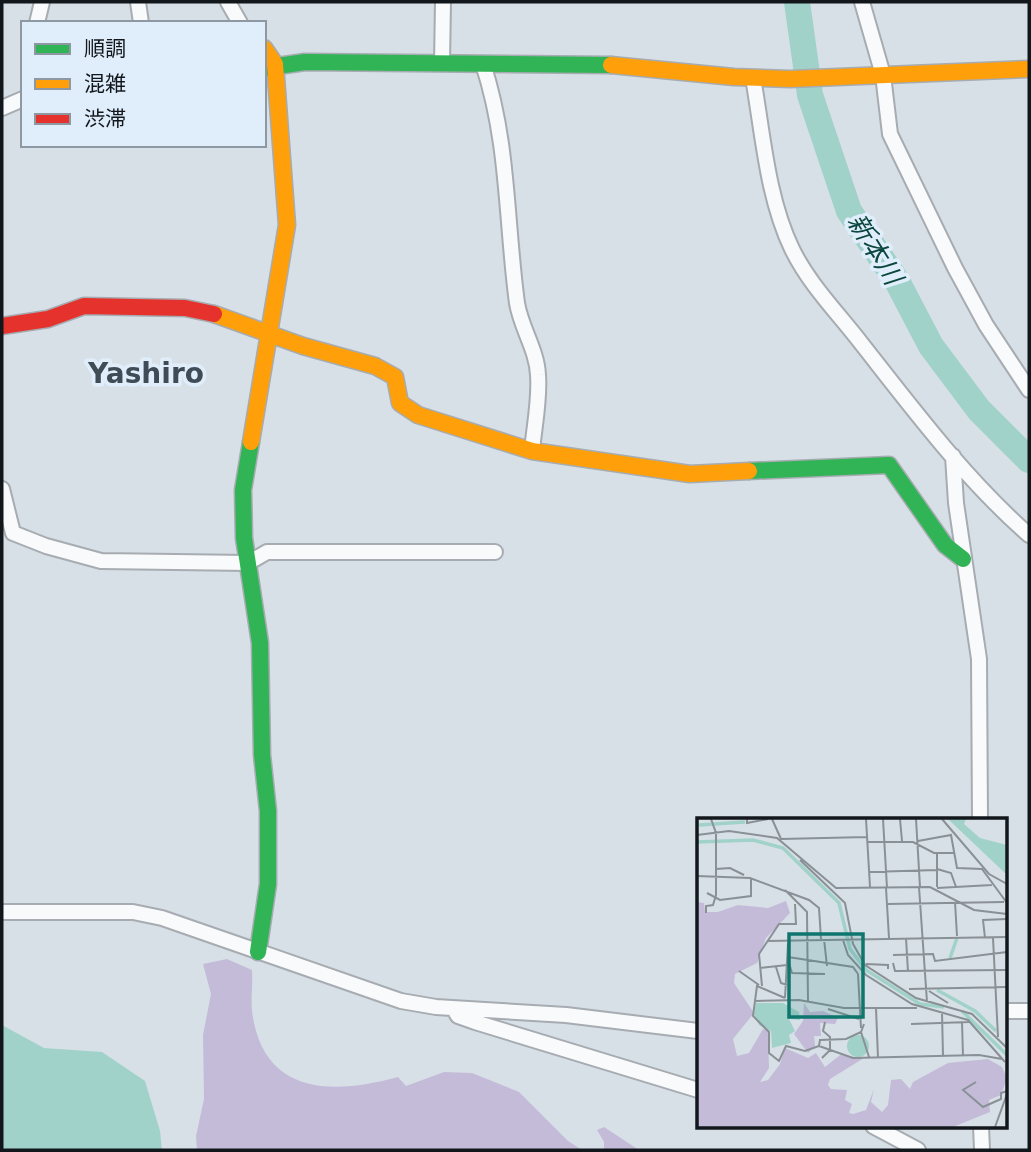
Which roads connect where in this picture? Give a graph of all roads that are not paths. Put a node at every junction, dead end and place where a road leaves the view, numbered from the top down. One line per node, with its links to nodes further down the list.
1 (42, 2): 6 (street)
2 (138, 2): 7 (street)
3 (228, 2): 8 (street)
4 (443, 2): 9 (street)
5 (862, 2): 13 (street)
6 (37, 21)
7 (141, 21)
8 (239, 21)
9 (442, 63): 10 (street); 11 (street)
10 (483, 64): 14 (street); 20 (street)
11 (269, 66): 18 (street)
12 (1029, 69): 13 (street)
13 (883, 75): 14 (street); 19 (street)
14 (759, 78): 21 (street)
15 (21, 100): 16 (street)
16 (2, 108)
17 (2, 326): 18 (street)
18 (269, 333): 20 (street); 26 (street)
19 (1029, 390)
20 (532, 451): 25 (street)
21 (953, 456): 23 (street); 25 (street)
22 (2, 489): 26 (street)
23 (1029, 535)
24 (495, 552): 26 (street)
25 (963, 559): 27 (street)
26 (248, 563): 29 (street)
27 (980, 818)
28 (2, 912): 29 (street)
29 (258, 952): 30 (street)
30 (453, 1009): 33 (street); 34 (street)
31 (1006, 1011): 32 (street)
32 (1029, 1011)
33 (697, 1031)
34 (697, 1090)
35 (877, 1128): 37 (street)
36 (981, 1128): 38 (street)
37 (918, 1150)
38 (982, 1150)

